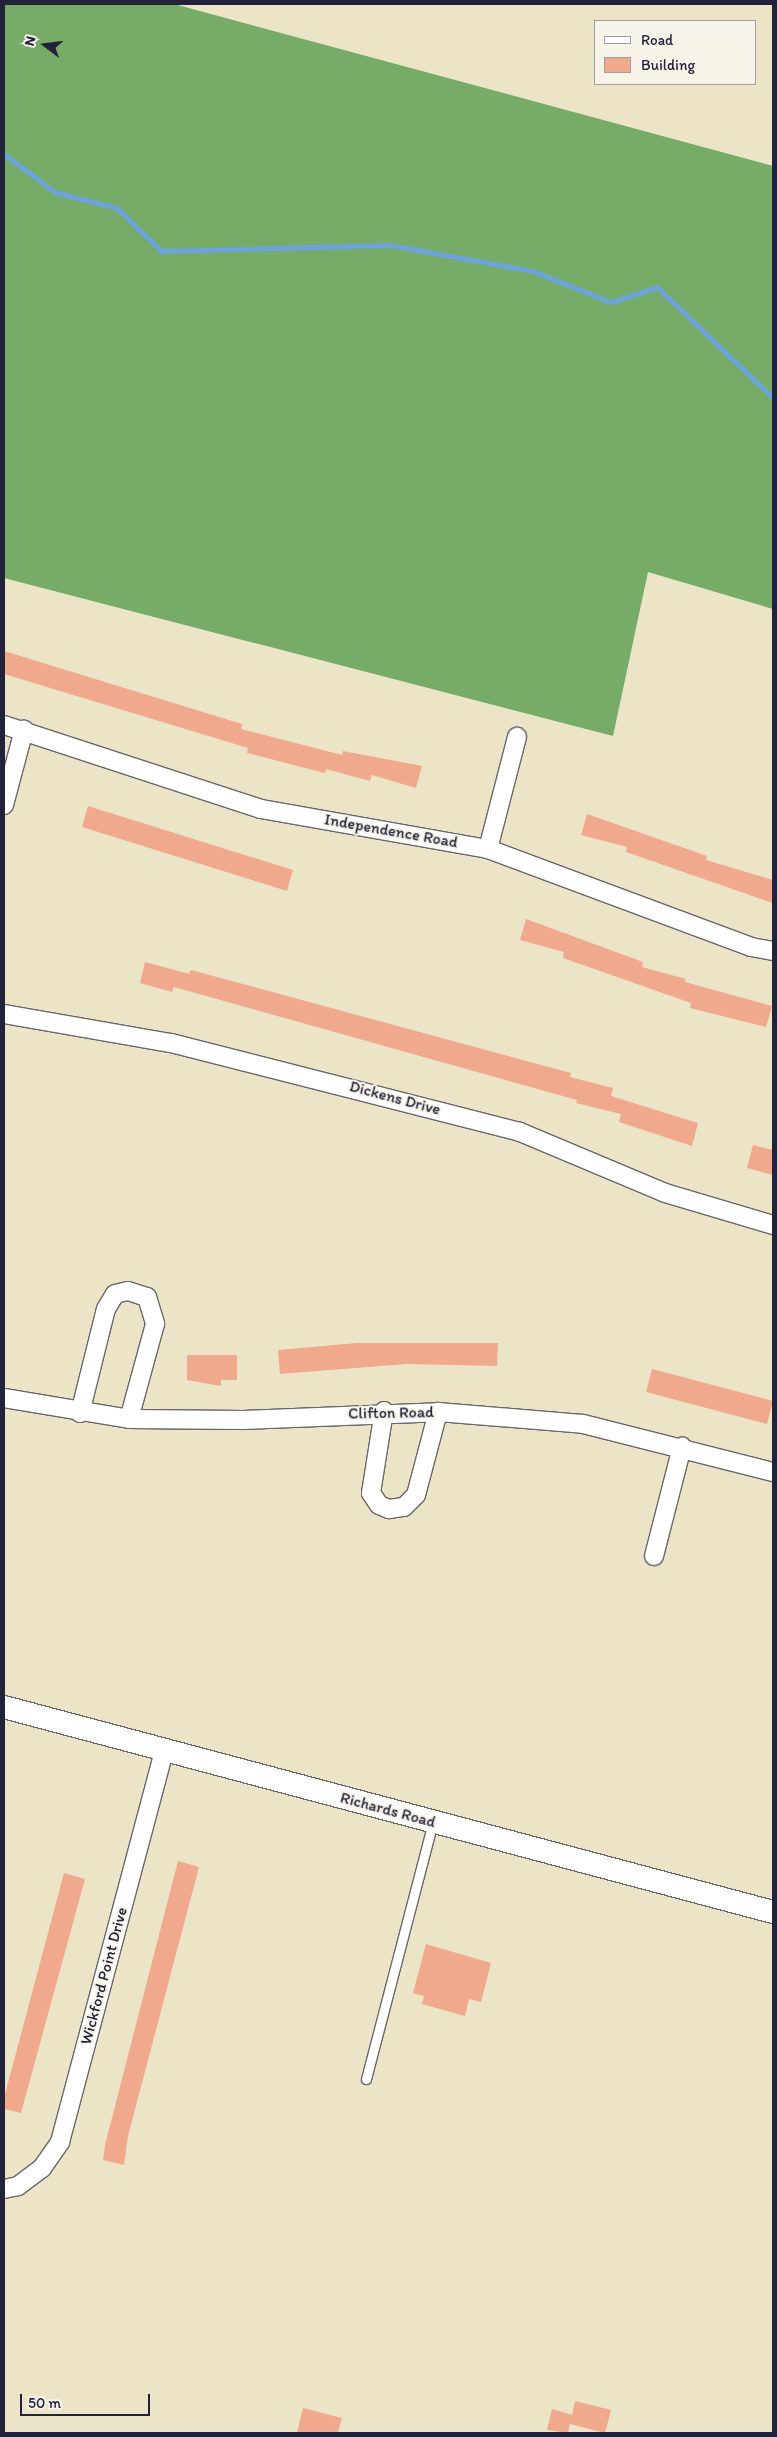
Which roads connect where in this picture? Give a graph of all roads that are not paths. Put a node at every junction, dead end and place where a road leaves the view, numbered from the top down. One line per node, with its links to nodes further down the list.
1 (4, 724): 2 (street, Independence Road)
2 (24, 730): 4 (street); 5 (street, Independence Road)
3 (517, 737): 5 (street)
4 (4, 805)
5 (488, 849): 6 (street, Independence Road)
6 (773, 951)
7 (4, 1014): 8 (street, Dickens Drive)
8 (773, 1225)
9 (4, 1398): 12 (street, Clifton Road)
10 (384, 1411): 11 (street, Clifton Road); 11 (street); 13 (street, Clifton Road)
11 (438, 1412): 14 (street, Clifton Road)
12 (80, 1413): 13 (street, Clifton Road); 13 (street)
13 (129, 1419)
14 (682, 1447): 15 (street, Clifton Road); 16 (street)
15 (773, 1472)
16 (654, 1556)
17 (4, 1707): 18 (street, Richards Road)
18 (164, 1750): 19 (street, Richards Road); 22 (street, Wickford Point Drive)
19 (434, 1822): 20 (street, Richards Road); 21 (lane)
20 (773, 1912)
21 (366, 2079)
22 (11, 2188)

